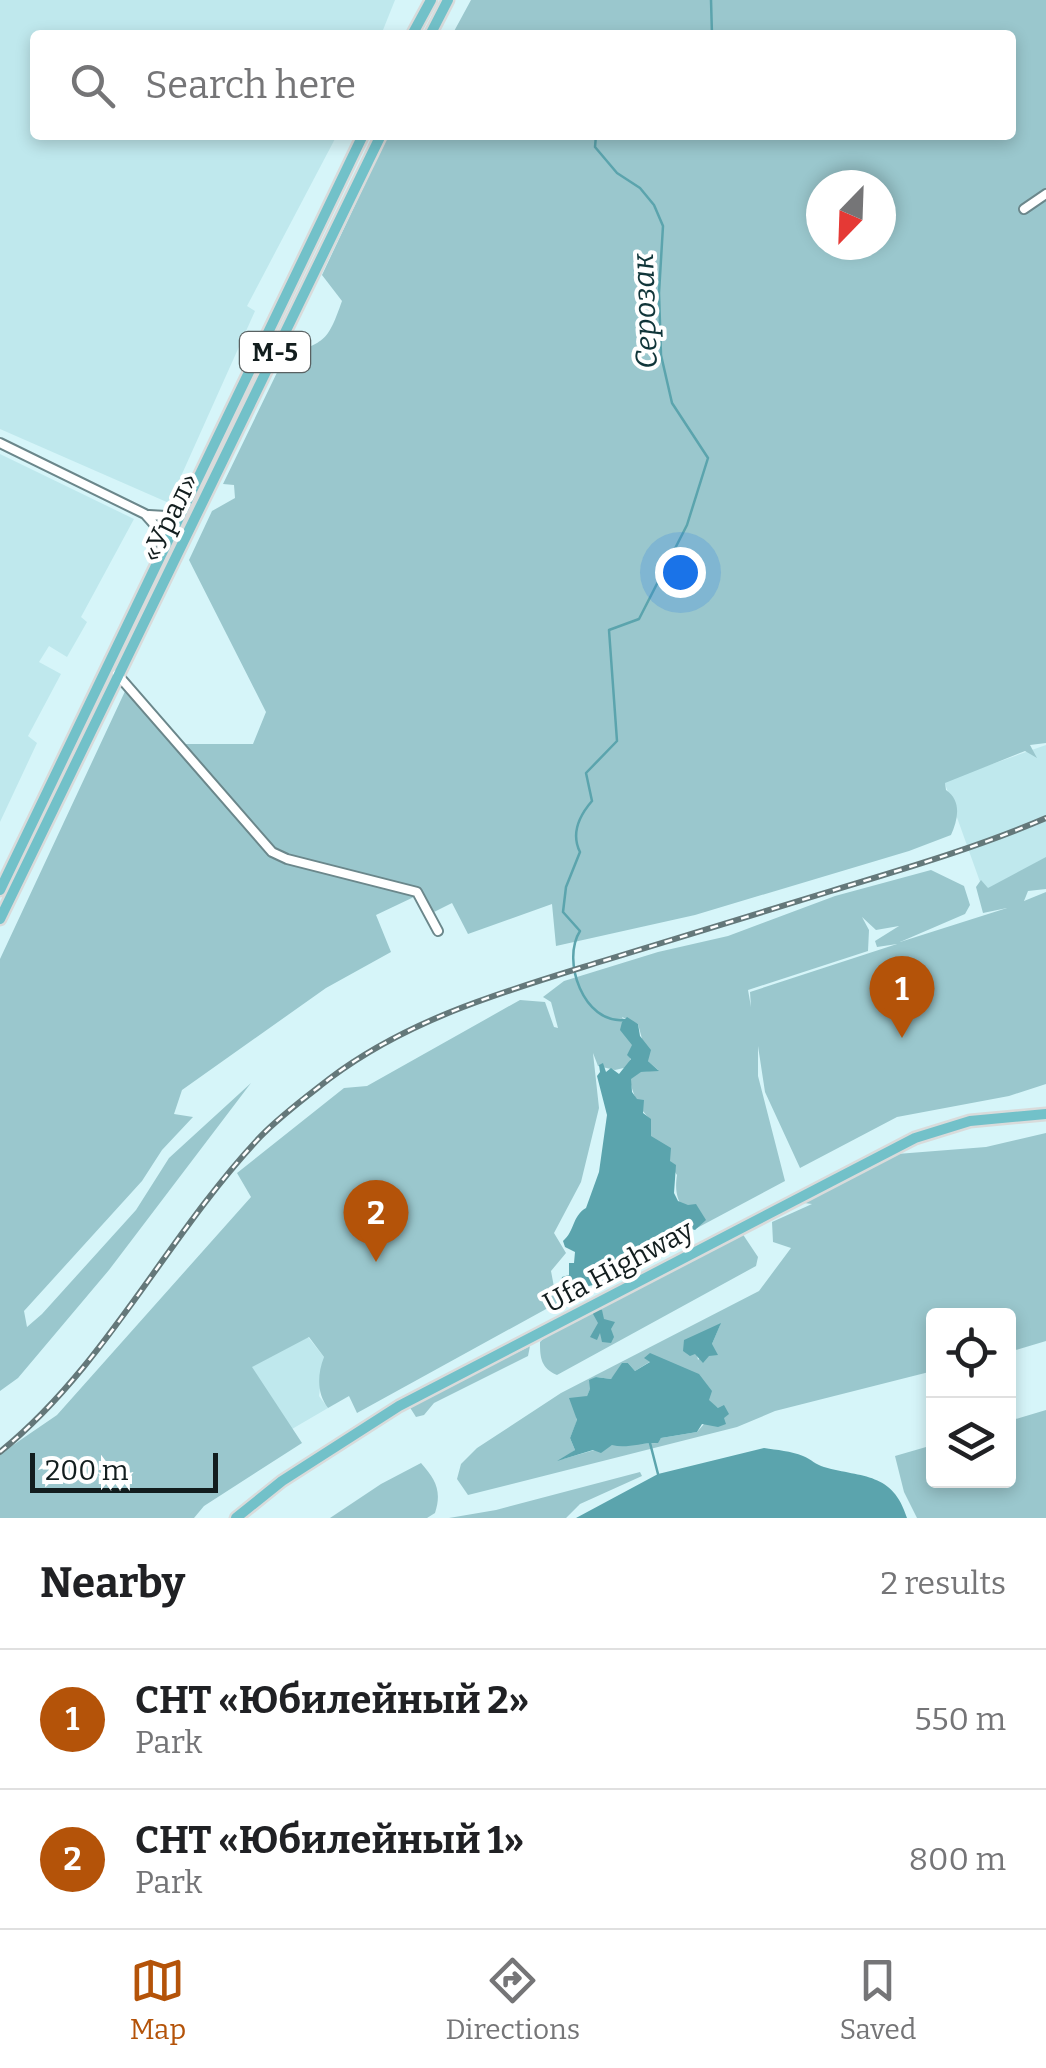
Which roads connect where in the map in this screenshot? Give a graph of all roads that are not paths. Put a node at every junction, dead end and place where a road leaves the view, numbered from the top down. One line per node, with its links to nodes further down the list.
1 (430, 0): 3 (main road)
2 (448, 0): 4 (main road)
3 (415, 30)
4 (433, 30)
5 (361, 140): 10 (main road, «Урал» / М-5)
6 (379, 140): 13 (main road, «Урал» / М-5)
7 (1046, 194): 8 (street)
8 (1024, 209)
9 (0, 444): 11 (street)
10 (192, 491): 11 (street); 12 (main road, «Урал» / М-5)
11 (145, 514): 12 (street)
12 (161, 556): 14 (main road, «Урал» / М-5)
13 (117, 674): 15 (main road, «Урал» / М-5); 16 (street)
14 (0, 890)
15 (0, 920)
16 (438, 930)
17 (1046, 1114): 18 (main road, Ufa Highway)
18 (236, 1518)

